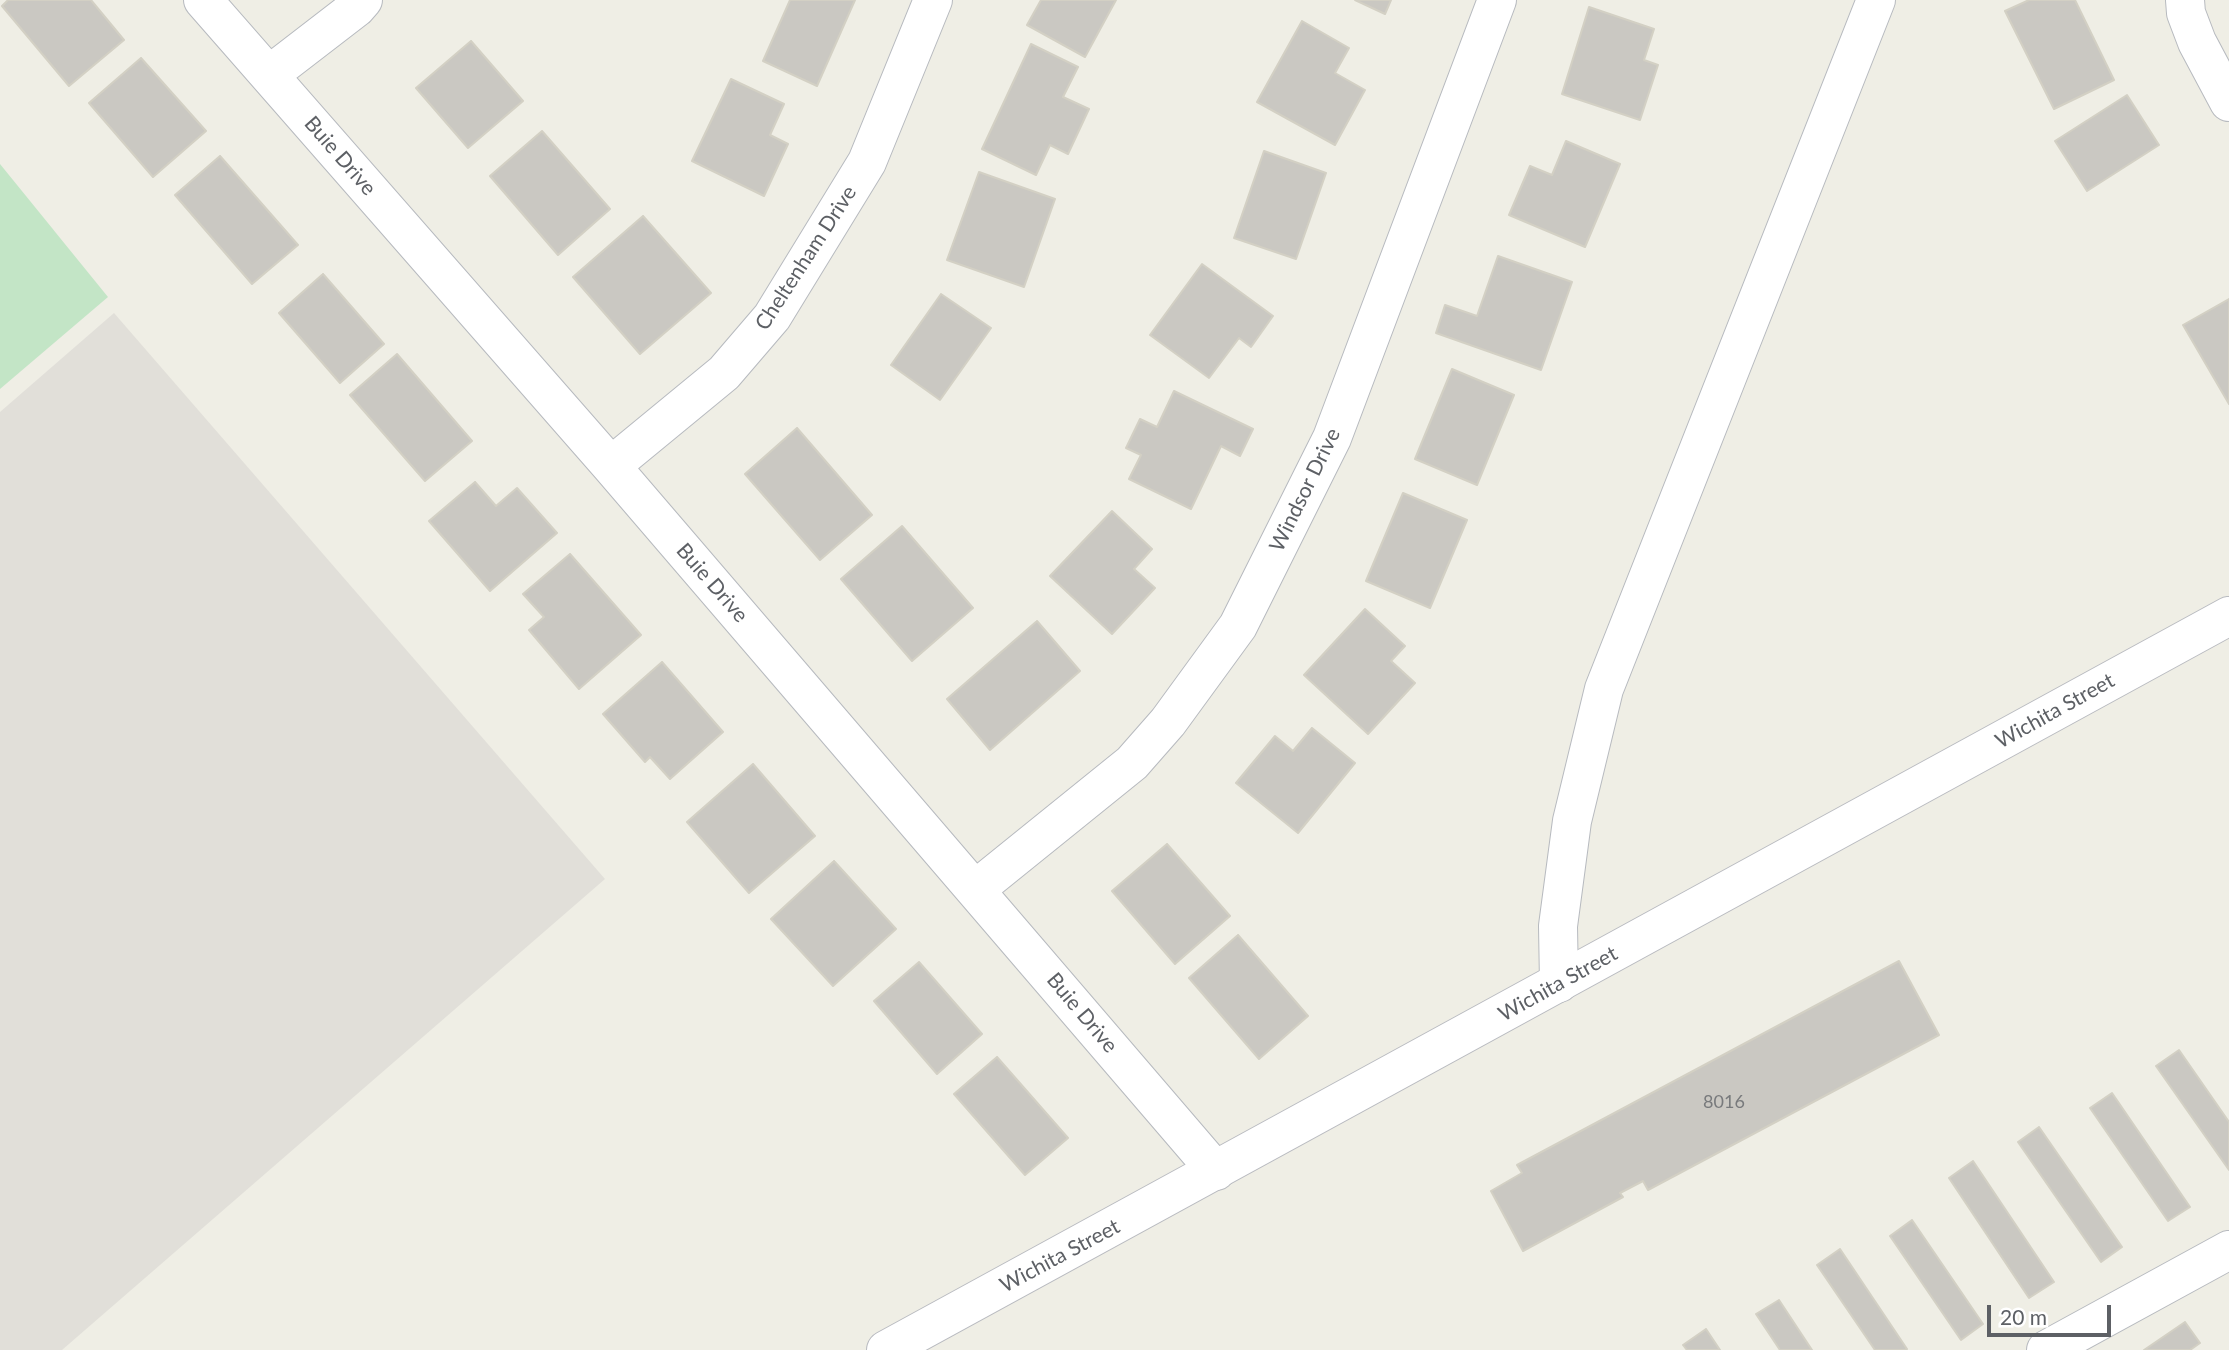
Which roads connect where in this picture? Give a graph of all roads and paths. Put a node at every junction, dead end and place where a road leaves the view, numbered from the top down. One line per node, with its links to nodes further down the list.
1 (203, 0): 7 (street, Buie Drive)
2 (363, 0): 7 (street)
3 (933, 0): 9 (street, Cheltenham Drive)
4 (1497, 0): 11 (street, Windsor Drive)
5 (1876, 0): 12 (street)
6 (2185, 0): 8 (street)
7 (269, 75): 9 (street, Buie Drive)
8 (2229, 102)
9 (611, 466): 11 (street, Buie Drive)
10 (2229, 616): 12 (street, Wichita Street)
11 (976, 890): 13 (street, Buie Drive)
12 (1559, 983): 13 (street, Wichita Street)
13 (1216, 1171): 15 (street, Wichita Street)
14 (2223, 1266): 16 (street)
15 (886, 1350)
16 (2046, 1350)

